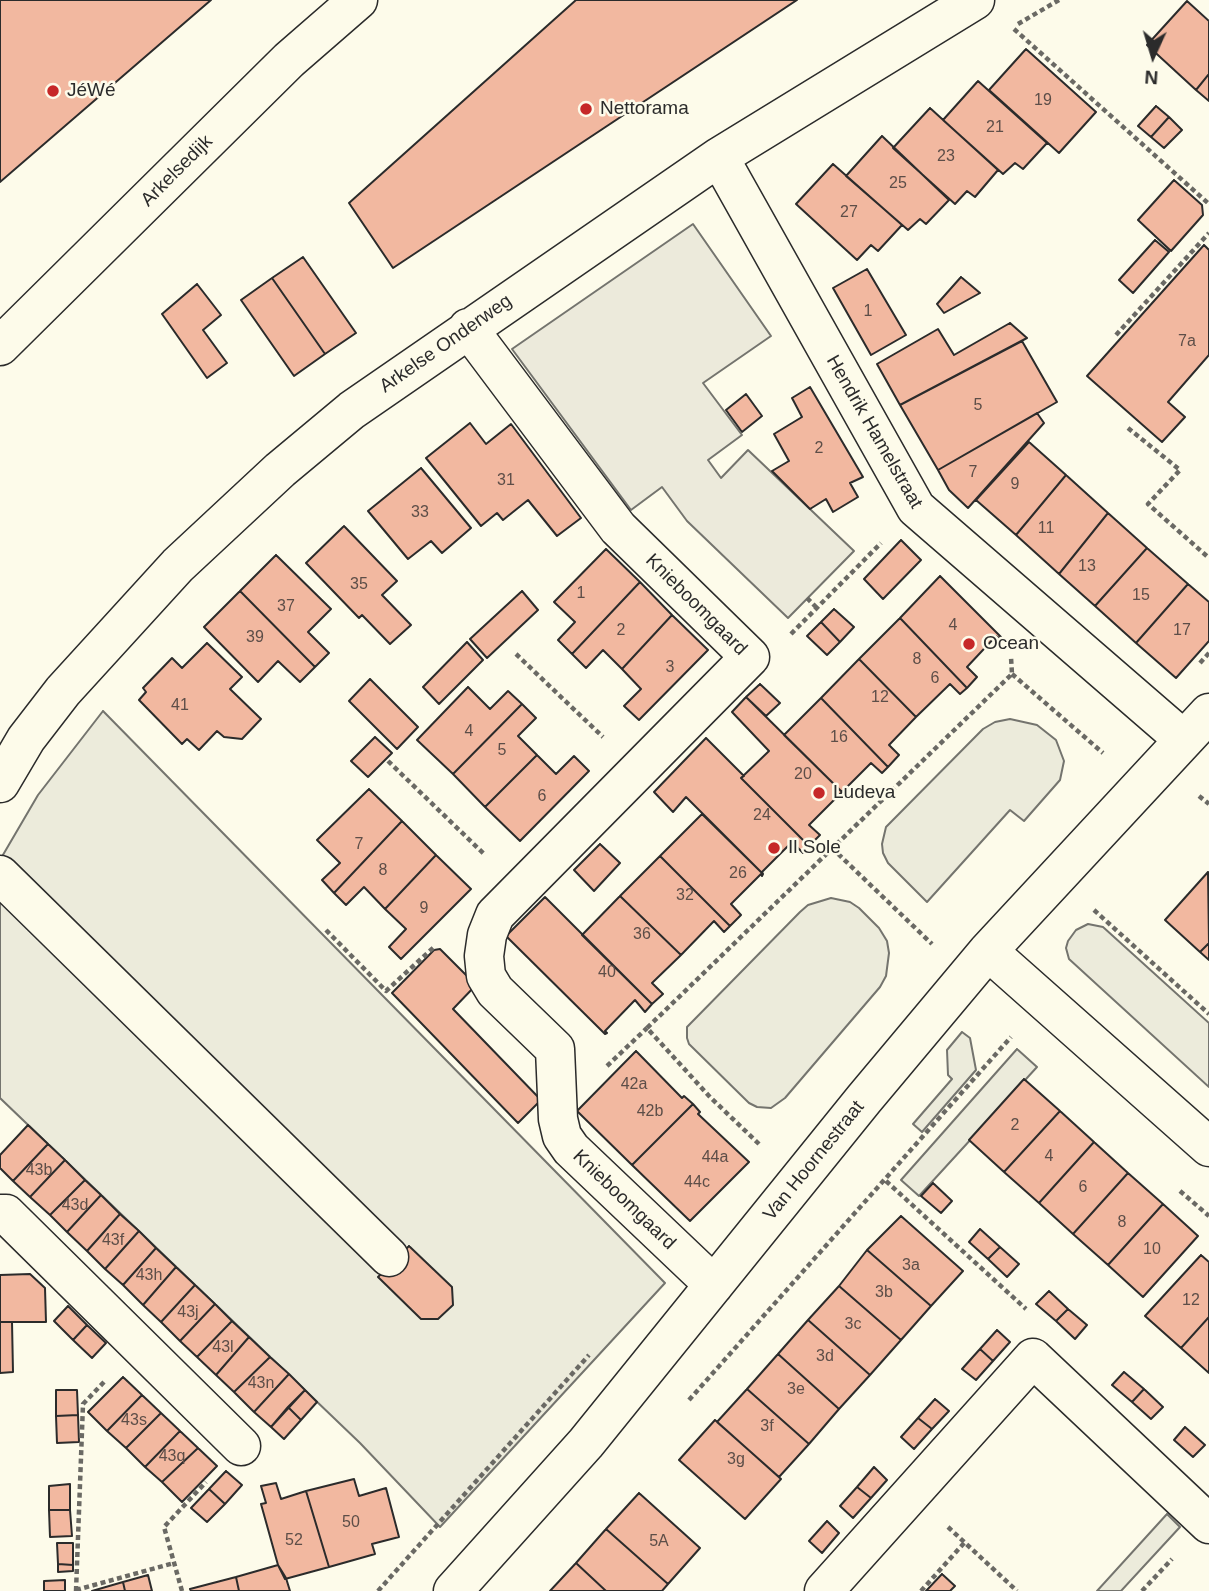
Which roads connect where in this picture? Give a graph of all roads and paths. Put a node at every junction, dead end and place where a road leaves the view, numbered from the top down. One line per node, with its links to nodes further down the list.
1 (358, 0): 9 (street, Arkelsedijk)
2 (975, 0): 4 (street, Arkelse Onderweg)
3 (1059, 0): 5 (path)
4 (719, 157): 7 (street, Arkelse Onderweg); 11 (street, Hendrik Hamelstraat)
5 (1209, 204)
6 (1209, 233): 8 (path)
7 (468, 328): 17 (street, Knieboomgaard); 23 (street, Arkelse Onderweg)
8 (1116, 335)
9 (0, 346)
10 (1128, 428): 12 (path)
11 (916, 508): 14 (path); 19 (street, Hendrik Hamelstraat)
12 (1209, 558)
13 (807, 598): 14 (path)
14 (817, 608): 17 (path)
15 (1011, 646): 18 (path)
16 (516, 654): 22 (path)
17 (750, 657): 22 (street, Knieboomgaard)
18 (1012, 674): 20 (path); 24 (path)
19 (1197, 726): 31 (street, Van Hoornestraat)
20 (1103, 753)
21 (387, 761): 26 (path)
22 (639, 771): 26 (street, Knieboomgaard)
23 (0, 783)
24 (832, 848): 30 (path); 34 (path)
25 (0, 875): 38 (street)
26 (520, 889): 29 (street, Knieboomgaard)
27 (1086, 902): 33 (path)
28 (326, 930): 29 (path)
29 (487, 935): 39 (street, Knieboomgaard)
30 (932, 945)
31 (988, 951): 32 (street); 39 (street, Van Hoornestraat)
32 (1044, 999): 35 (street); 36 (path)
33 (1209, 1014)
34 (759, 1144)
35 (1209, 1147)
36 (886, 1181): 41 (path); 42 (path)
37 (0, 1214): 40 (street)
38 (389, 1257)
39 (713, 1285): 50 (street, Van Hoornestraat)
40 (138, 1345): 43 (street); 48 (path)
41 (1033, 1359): 44 (street); 45 (street)
42 (685, 1405)
43 (241, 1446): 47 (path)
44 (911, 1494): 46 (path); 51 (street)
45 (1209, 1524)
46 (965, 1542): 52 (path); 53 (path)
47 (174, 1563): 48 (path); 49 (path)
48 (76, 1591)
49 (182, 1591)
50 (453, 1591)
51 (824, 1591)
52 (921, 1591)
53 (1017, 1591)

